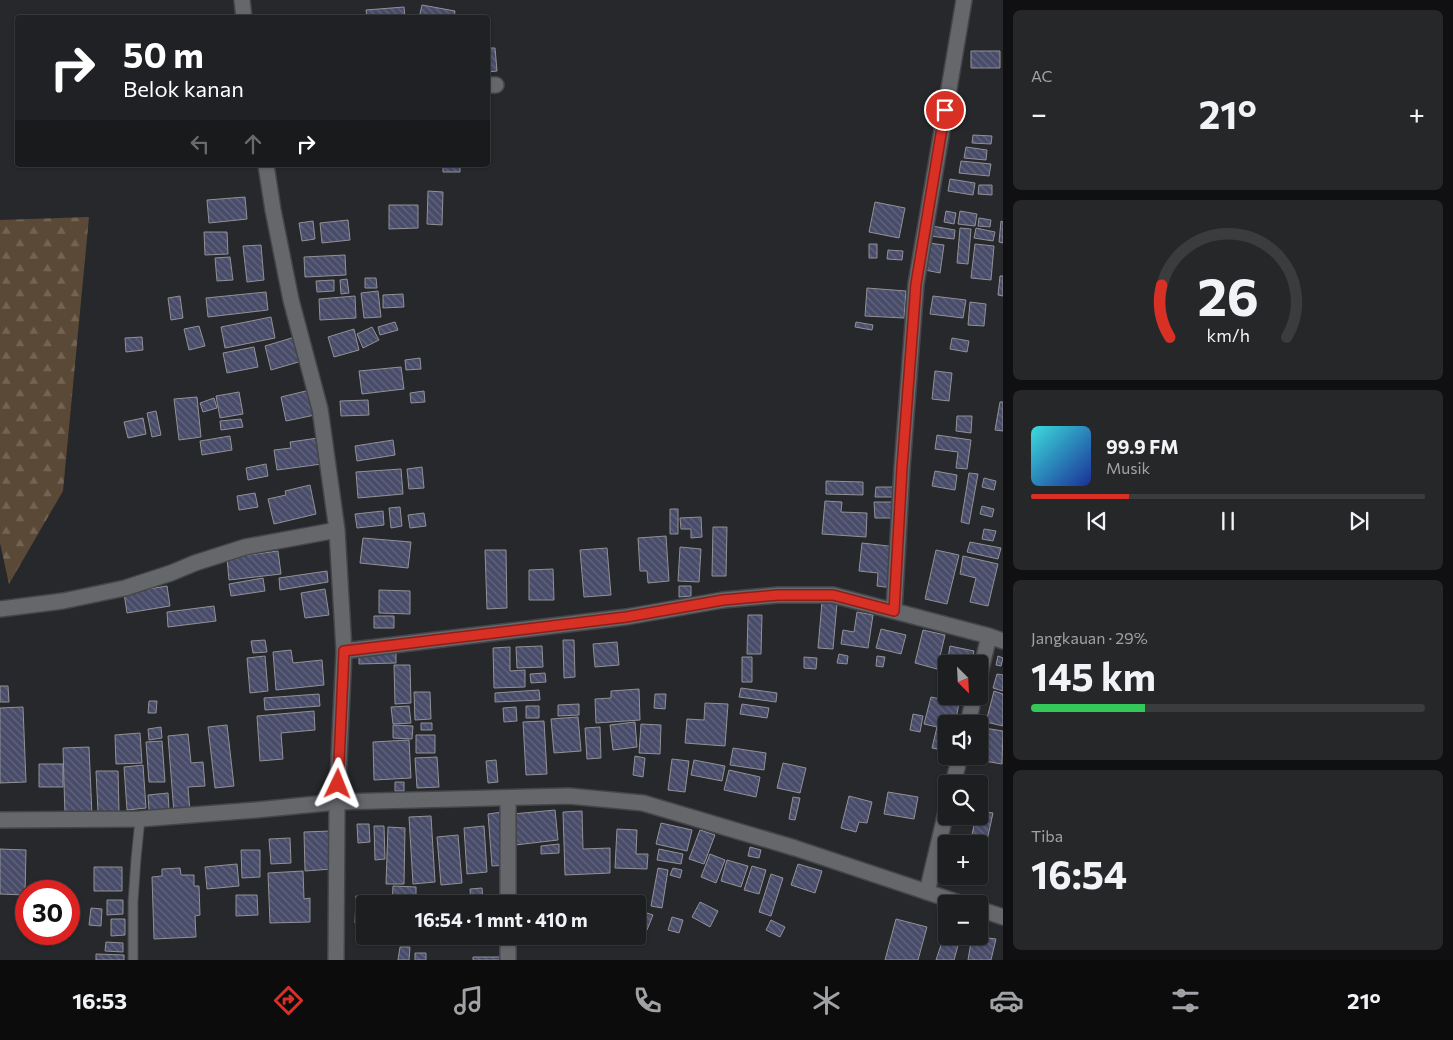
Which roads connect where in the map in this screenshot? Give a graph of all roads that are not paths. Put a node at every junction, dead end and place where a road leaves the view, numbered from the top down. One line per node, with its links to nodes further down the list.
1 (242, 0): 3 (street)
2 (964, 0): 7 (street)
3 (244, 15)
4 (266, 167): 5 (street)
5 (337, 530): 6 (street); 9 (street)
6 (0, 609)
7 (894, 611): 8 (street); 9 (street)
8 (996, 639): 10 (street)
9 (344, 651): 12 (street)
10 (988, 657)
11 (508, 798): 12 (street); 16 (street); 17 (street)
12 (337, 802): 13 (street); 23 (street)
13 (140, 819): 14 (street); 22 (lane)
14 (0, 820)
15 (943, 825): 16 (street)
16 (927, 892): 18 (street)
17 (508, 895)
18 (938, 896)
19 (988, 912): 20 (street)
20 (1003, 917)
21 (508, 945): 24 (street)
22 (133, 960)
23 (336, 960)
24 (508, 960)

